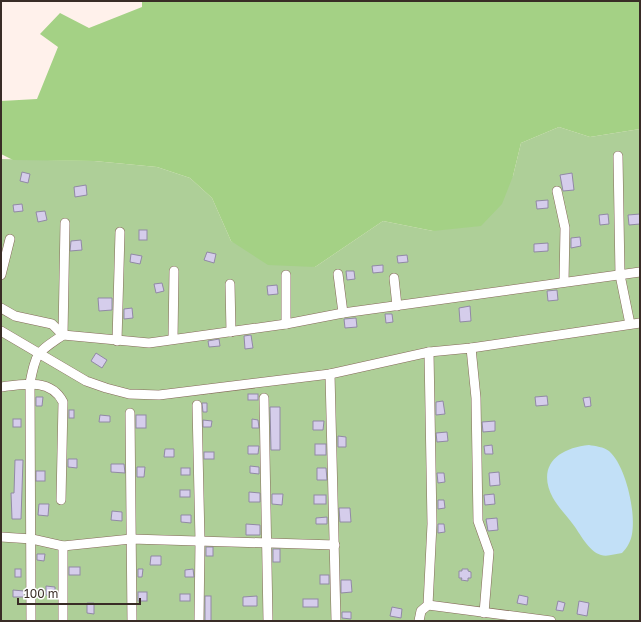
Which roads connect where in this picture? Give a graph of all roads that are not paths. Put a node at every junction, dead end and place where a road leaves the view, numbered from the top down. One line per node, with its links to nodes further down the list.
1 (618, 156): 10 (street)
2 (557, 191): 13 (street)
3 (65, 223): 23 (street)
4 (120, 232): 25 (street)
5 (10, 239): 11 (street)
6 (174, 271): 24 (street)
7 (640, 272): 10 (street)
8 (338, 274): 17 (street)
9 (286, 275): 19 (street)
10 (620, 275): 13 (street); 20 (street)
11 (1, 276)
12 (394, 278): 15 (street)
13 (564, 282): 15 (street)
14 (230, 284): 22 (street)
15 (397, 306): 17 (street)
16 (1, 308): 23 (street)
17 (343, 313): 19 (street)
18 (640, 323): 20 (street)
19 (286, 324): 22 (street)
20 (630, 324): 26 (street)
21 (1, 332): 27 (street)
22 (230, 332): 24 (street)
23 (63, 335): 25 (street); 27 (street)
24 (173, 339): 25 (street)
25 (118, 341)
26 (471, 348): 28 (street); 44 (street)
27 (38, 352): 29 (street); 30 (street)
28 (429, 352): 29 (street); 43 (street)
29 (330, 374): 42 (street)
30 (30, 383): 31 (street); 35 (street); 37 (street)
31 (1, 387)
32 (264, 398): 40 (street)
33 (197, 404): 39 (street)
34 (130, 413): 38 (street)
35 (61, 500)
36 (1, 536): 37 (street)
37 (32, 538): 41 (street); 45 (street)
38 (131, 539): 39 (street); 41 (street); 47 (street)
39 (200, 541): 40 (street); 48 (street)
40 (268, 543): 42 (street); 49 (street)
41 (63, 546): 46 (street)
42 (335, 546): 50 (street)
43 (428, 605): 44 (street); 51 (street)
44 (484, 612): 52 (street)
45 (31, 621)
46 (63, 621)
47 (132, 621)
48 (199, 621)
49 (268, 621)
50 (336, 621)
51 (419, 621)
52 (551, 621)

